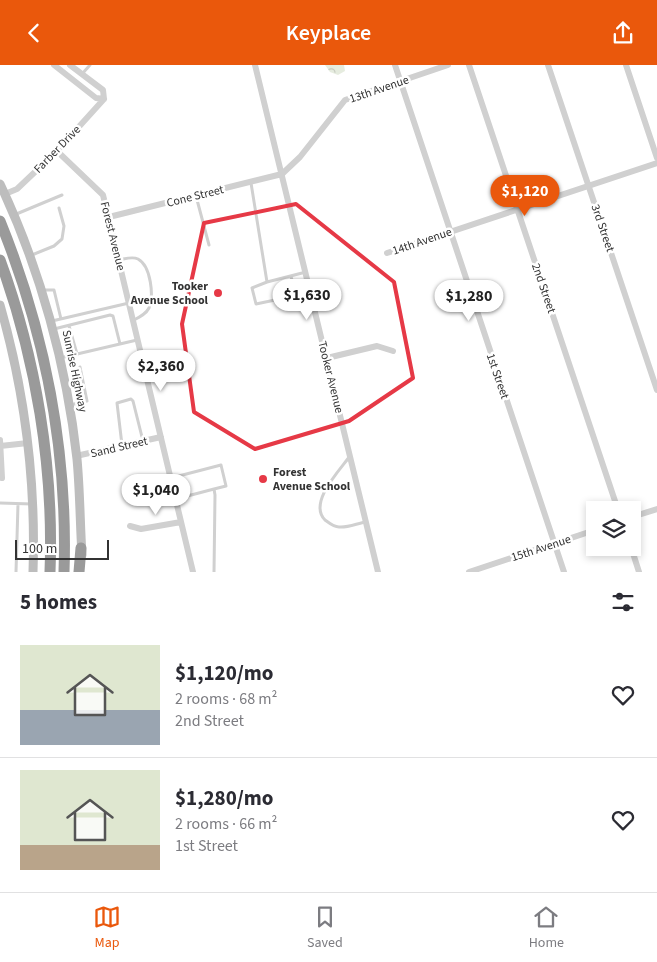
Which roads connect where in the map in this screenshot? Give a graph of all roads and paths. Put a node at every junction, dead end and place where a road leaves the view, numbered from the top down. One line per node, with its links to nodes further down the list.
1 (54, 65): 12 (street)
2 (70, 65): 10 (street)
3 (90, 65): 10 (lane)
4 (255, 65): 16 (street, Tooker Avenue)
5 (395, 65): 11 (street, 1st Street)
6 (448, 65): 11 (street, 13th Avenue)
7 (469, 65): 24 (street, 2nd Street)
8 (548, 65): 19 (street, 3rd Street)
9 (626, 65): 14 (street)
10 (82, 74): 12 (street)
11 (400, 81): 16 (street, 13th Avenue); 28 (street, 1st Street)
12 (104, 99): 13 (street, Farber Drive)
13 (57, 151): 20 (street, Farber Drive); 26 (street, Forest Avenue)
14 (657, 158)
15 (657, 163): 19 (street, 14th Avenue)
16 (282, 174): 17 (street, Cone Street); 34 (street, Tooker Avenue)
17 (251, 182): 22 (street, Cone Street); 36 (lane)
18 (0, 184): 20 (main road, Sunrise Highway)
19 (588, 185): 24 (street, 14th Avenue); 51 (street, 3rd Street)
20 (5, 194): 25 (main road, Sunrise Highway)
21 (62, 195): 25 (lane)
22 (196, 196): 26 (street, Cone Street); 29 (lane)
23 (59, 208): 31 (lane)
24 (517, 209): 28 (street, 14th Avenue); 65 (street, 2nd Street)
25 (14, 215): 31 (main road, Sunrise Highway)
26 (108, 217): 33 (street, Forest Avenue)
27 (0, 221): 82 (highway)
28 (450, 231): 30 (street, 14th Avenue); 75 (street, 1st Street)
29 (209, 245)
30 (387, 253)
31 (29, 256): 37 (main road, Sunrise Highway)
32 (0, 260): 81 (highway)
33 (119, 260): 38 (street, Forest Avenue); 41 (lane)
34 (306, 272): 35 (lane); 49 (street, Tooker Avenue)
35 (292, 276): 36 (lane); 36 (lane)
36 (267, 282)
37 (40, 290): 40 (lane); 42 (main road, Sunrise Highway)
38 (129, 303): 40 (lane); 41 (street, Forest Avenue)
39 (0, 305): 56 (main road)
40 (61, 319): 42 (lane)
41 (133, 320): 44 (street, Forest Avenue)
42 (50, 325): 43 (lane); 48 (main road, Sunrise Highway)
43 (69, 325): 45 (lane); 47 (lane)
44 (138, 340): 45 (lane); 53 (street, Forest Avenue)
45 (120, 344): 47 (lane)
46 (393, 351): 49 (street)
47 (77, 354): 48 (lane)
48 (59, 358): 52 (main road, Sunrise Highway)
49 (327, 358): 59 (street, Tooker Avenue)
50 (80, 367): 52 (lane)
51 (657, 390)
52 (69, 405): 60 (main road, Sunrise Highway)
53 (161, 437): 55 (street, Sand Street); 62 (street, Forest Avenue)
54 (0, 441): 57 (street)
55 (143, 441): 58 (street, Sand Street); 58 (lane)
56 (28, 443): 57 (street); 68 (main road)
57 (0, 446): 61 (street)
58 (122, 446): 60 (street, Sand Street)
59 (350, 455): 72 (street, Tooker Avenue); 72 (lane)
60 (76, 456): 76 (main road, Sunrise Highway)
61 (2, 478)
62 (170, 478): 63 (lane); 64 (street, Forest Avenue)
63 (214, 489): 64 (lane); 85 (lane)
64 (175, 499): 71 (street, Forest Avenue)
65 (615, 501)
66 (0, 503): 67 (lane)
67 (18, 504): 68 (lane); 79 (lane)
68 (33, 504): 80 (main road)
69 (657, 509): 70 (street)
70 (641, 514)
71 (181, 522): 73 (street); 84 (street, Forest Avenue)
72 (366, 522): 86 (street, Tooker Avenue)
73 (130, 526)
74 (586, 533): 75 (street, 15th Avenue)
75 (554, 544): 78 (street, 15th Avenue); 88 (street, 1st Street)
76 (82, 548): 83 (highway)
77 (634, 556): 89 (street)
78 (487, 569): 87 (street, 15th Avenue)
79 (16, 572)
80 (33, 572)
81 (50, 572)
82 (64, 572)
83 (81, 572)
84 (193, 572)
85 (214, 572)
86 (378, 572)
87 (469, 572)
88 (564, 572)
89 (639, 572)

